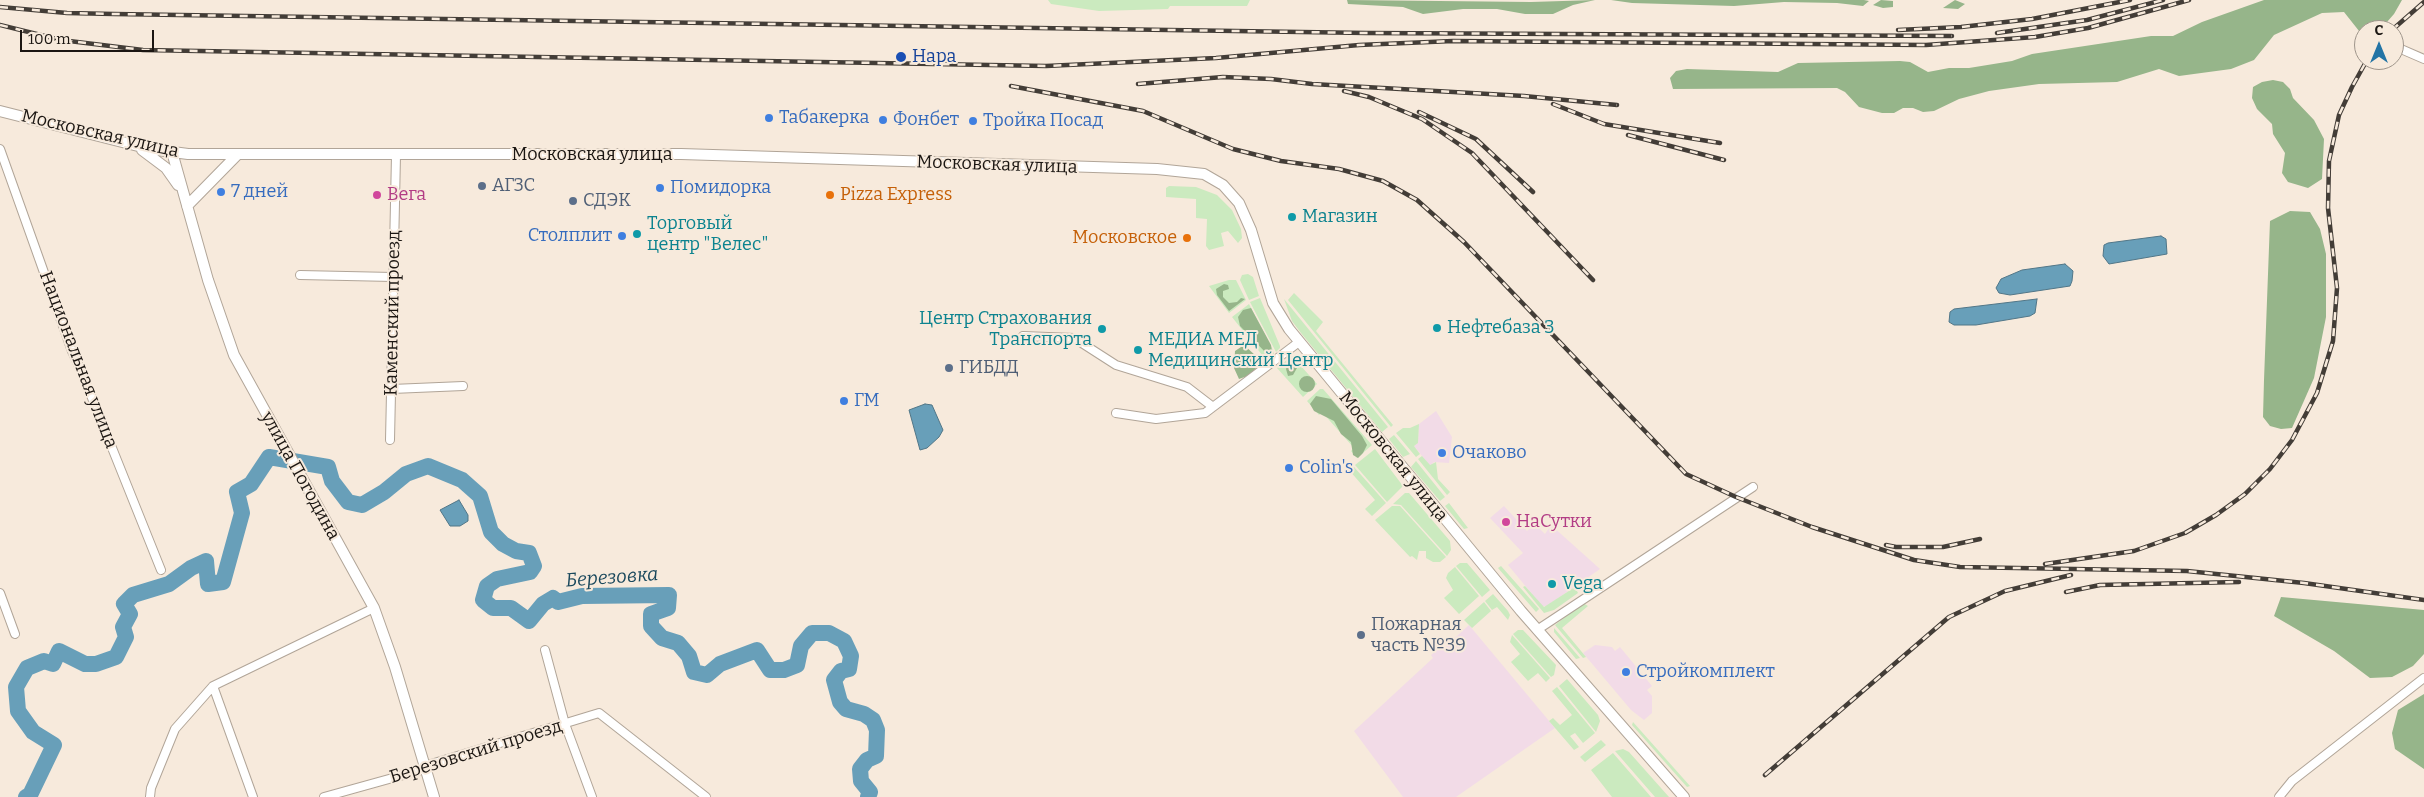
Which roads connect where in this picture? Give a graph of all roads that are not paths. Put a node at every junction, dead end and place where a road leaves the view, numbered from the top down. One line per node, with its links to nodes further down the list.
1 (2404, 50): 2 (street)
2 (2424, 59)
3 (0, 111): 4 (main road, Московская улица)
4 (125, 142): 6 (main road, Московская улица); 9 (main road)
5 (0, 149): 21 (street, Национальная улица)
6 (172, 152): 7 (main road, Московская улица); 9 (main road, улица Погодина)
7 (238, 154): 8 (main road, Московская улица); 10 (main road)
8 (396, 155): 12 (street, Каменский проезд); 14 (main road, Московская улица)
9 (183, 192): 10 (main road, улица Погодина)
10 (187, 206): 23 (main road, улица Погодина)
11 (300, 275): 12 (street)
12 (393, 277): 16 (street, Каменский проезд)
13 (1023, 336): 17 (street)
14 (1299, 342): 17 (street); 24 (main road, Московская улица)
15 (463, 386): 16 (street)
16 (392, 389): 19 (street, Каменский проезд)
17 (1212, 408): 18 (street)
18 (1116, 413)
19 (390, 440)
20 (1753, 487): 24 (street)
21 (161, 570)
22 (0, 592): 25 (street)
23 (374, 608): 28 (street); 30 (main road, улица Погодина)
24 (1537, 630): 37 (main road, Московская улица)
25 (15, 634)
26 (545, 650): 29 (street)
27 (2424, 678): 38 (street)
28 (213, 686): 31 (street); 32 (street)
29 (565, 724): 30 (street, Березовский проезд); 35 (street); 36 (street, Березовский проезд)
30 (425, 769): 33 (street, Березовский проезд); 34 (main road, улица Погодина)
31 (150, 797)
32 (253, 797)
33 (324, 797)
34 (434, 797)
35 (592, 797)
36 (706, 797)
37 (1684, 797)
38 (2279, 797)

